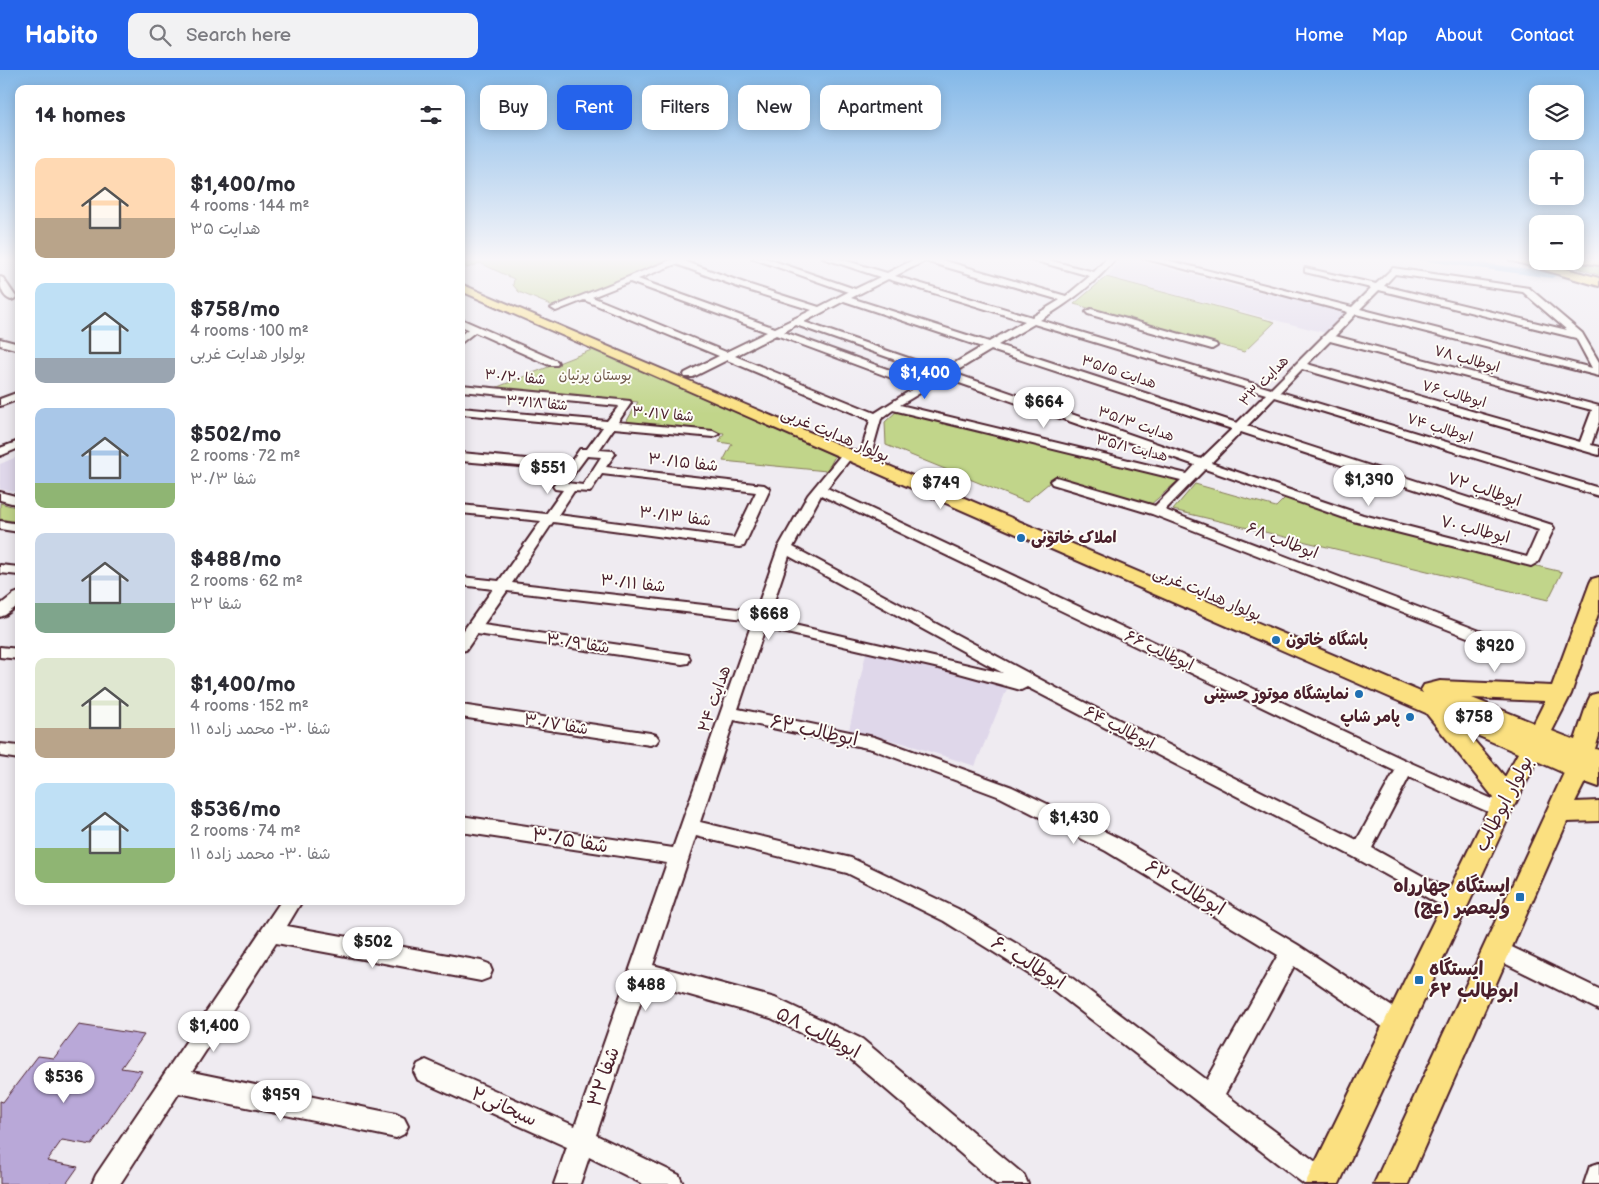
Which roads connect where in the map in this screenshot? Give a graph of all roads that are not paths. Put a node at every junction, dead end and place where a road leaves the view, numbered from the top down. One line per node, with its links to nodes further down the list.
1 (519, 310): 23 (main road, بولوار هدایت غربی)
2 (530, 310): 23 (main road, بولوار هدایت غربی)
3 (616, 310): 28 (street)
4 (713, 310): 18 (street)
5 (820, 310): 14 (street)
6 (880, 310): 25 (street, هدایت ۳۵/۵)
7 (999, 310): 13 (street, ابوطالب ۷۴)
8 (1049, 310): 13 (street)
9 (1354, 310): 21 (street, هدایت ۳۳); 31 (street)
10 (1476, 310): 19 (street)
11 (1550, 310): 19 (street, هدایت ۳۳)
12 (1091, 312): 16 (street)
13 (1032, 320): 25 (street); 26 (street, ابوطالب ۷۴)
14 (796, 322): 18 (street); 32 (street, هدایت ۳۵/۳)
15 (465, 324): 17 (street)
16 (1143, 327): 26 (street); 27 (street)
17 (474, 328): 20 (street); 29 (street)
18 (774, 333): 28 (street); 34 (street)
19 (1579, 335): 31 (street)
20 (465, 336)
21 (1328, 337): 30 (street, هدایت ۳۳); 40 (street, ابوطالب ۷۸)
22 (0, 342): 24 (street)
23 (607, 345): 33 (main road, بولوار هدایت غربی); 54 (main road, بولوار هدایت غربی)
24 (15, 346)
25 (990, 346): 32 (street); 44 (street, هدایت ۳۵/۵)
26 (1116, 346): 36 (street, ابوطالب ۷۴)
27 (1212, 346)
28 (728, 356): 33 (street); 42 (street)
29 (553, 363)
30 (1300, 365): 36 (street, هدایت ۳۳); 49 (street, ابوطالب ۷۶)
31 (1599, 372)
32 (946, 373): 34 (street); 56 (street, هدایت ۳۵/۳)
33 (689, 375): 50 (main road, بولوار هدایت غربی)
34 (924, 386): 39 (street)
35 (465, 388): 43 (street, شفا ۳۰/۲۰)
36 (1272, 394): 44 (street, هدایت ۳۳); 64 (street, ابوطالب ۷۴)
37 (15, 397): 38 (street)
38 (0, 403)
39 (891, 406): 42 (street); 59 (street, هدایت ۳۵/۱)
40 (1599, 409): 49 (street)
41 (465, 411): 43 (street, شفا ۳۰/۱۸)
42 (876, 418): 50 (street)
43 (611, 425): 45 (street, شفا ۳۰/۱۷); 53 (street)
44 (1240, 427): 56 (street, هدایت ۳۳); 73 (street, ابوطالب ۷۲)
45 (713, 434)
46 (15, 437): 47 (street)
47 (0, 443)
48 (15, 446): 52 (street)
49 (1584, 447): 51 (street, ابوطالب ۷۶)
50 (868, 449): 67 (main road, بولوار هدایت غربی)
51 (1599, 451)
52 (0, 452)
53 (591, 452): 57 (street); 58 (street)
54 (849, 453): 63 (street, هدایت ۲۴); 67 (main road, بولوار هدایت غربی)
55 (465, 457): 57 (street)
56 (1204, 463): 59 (street, هدایت ۳۳); 73 (street, ابوطالب ۷۰)
57 (573, 467): 61 (street)
58 (599, 470): 61 (street); 62 (street, شفا ۳۰/۱۵)
59 (1190, 478): 69 (street, هدایت ۳۳)
60 (1056, 480): 69 (street, ابوطالب ۶۸)
61 (570, 487): 70 (street)
62 (764, 489): 70 (street, شفا ۳۰/۱۳)
63 (819, 489): 74 (street, هدایت ۲۴); 100 (street, ابوطالب ۶۶)
64 (1599, 492)
65 (0, 496): 66 (street)
66 (15, 500)
67 (990, 508): 91 (main road, بولوار هدایت غربی)
68 (465, 509): 70 (street)
69 (1157, 512): 85 (street, ابوطالب ۶۸)
70 (548, 518): 79 (street)
71 (0, 526): 72 (street)
72 (15, 528)
73 (1547, 528)
74 (784, 548): 82 (street, هدایت ۲۴); 89 (street, ابوطالب ۶۴)
75 (0, 569): 76 (street)
76 (15, 571)
77 (465, 582): 79 (street, شفا ۳۰/۱۱)
78 (1599, 583): 90 (main road, بولوار ابوطالب)
79 (500, 587): 82 (street, شفا ۳۰/۱۱); 83 (street)
80 (15, 600): 81 (street)
81 (0, 612)
82 (760, 619): 89 (street, شفا ۳۰/۱۱); 94 (street, هدایت ۲۴)
83 (473, 628): 84 (street); 88 (street, ۳۰/۹ شفا)
84 (465, 640)
85 (1493, 642)
86 (0, 652): 87 (street)
87 (15, 654)
88 (682, 659)
89 (1054, 694): 107 (street, ابوطالب ۶۴)
90 (1560, 694): 91 (main road); 96 (main road, بولوار ابوطالب)
91 (1430, 697): 96 (main road, بولوار هدایت غربی); 102 (main road)
92 (1599, 704): 99 (main road)
93 (465, 712): 95 (street, ۳۰/۷ شفا)
94 (728, 713): 106 (street, هدایت ۲۴); 113 (street, ابوطالب ۶۲)
95 (650, 739)
96 (1535, 742): 99 (main road, بولوار هدایت غربی); 102 (main road, بولوار ابوطالب)
97 (0, 750): 98 (street)
98 (15, 752)
99 (1586, 760): 101 (main road, بولوار هدایت غربی); 104 (main road)
100 (1405, 768): 102 (street, ابوطالب ۶۶); 107 (street)
101 (1599, 778)
102 (1503, 803): 109 (main road, بولوار ابوطالب)
103 (1599, 811): 104 (main road)
104 (1558, 813): 112 (main road)
105 (465, 825): 108 (street, ۳۰/۵ شفا)
106 (689, 827): 108 (street, شفا ۳۲); 120 (street, ابوطالب ۶۰)
107 (1361, 851): 109 (street, ابوطالب ۶۴)
108 (679, 857): 115 (street, شفا ۳۲)
109 (1455, 904): 117 (main road, بولوار ابوطالب)
110 (289, 905): 111 (street)
111 (272, 932): 114 (street); 119 (street)
112 (1497, 949): 116 (street); 129 (main road)
113 (1291, 952): 117 (street, ابوطالب ۶۲); 120 (street)
114 (481, 971)
115 (640, 971): 122 (street, شفا ۳۲); 128 (street, ابوطالب ۵۸)
116 (1599, 1000)
117 (1398, 1024): 124 (main road, بولوار ابوطالب)
118 (426, 1072): 122 (street, سبحانی۲)
119 (174, 1080): 121 (street); 125 (street)
120 (1211, 1097): 124 (street, ابوطالب ۶۰)
121 (396, 1126)
122 (582, 1141): 126 (street, شفا ۳۲); 127 (street, سبحانی۲)
123 (1599, 1177): 130 (street)
124 (1323, 1183)
125 (105, 1184)
126 (567, 1184)
127 (670, 1184)
128 (1015, 1184)
129 (1390, 1184)
130 (1597, 1184)

